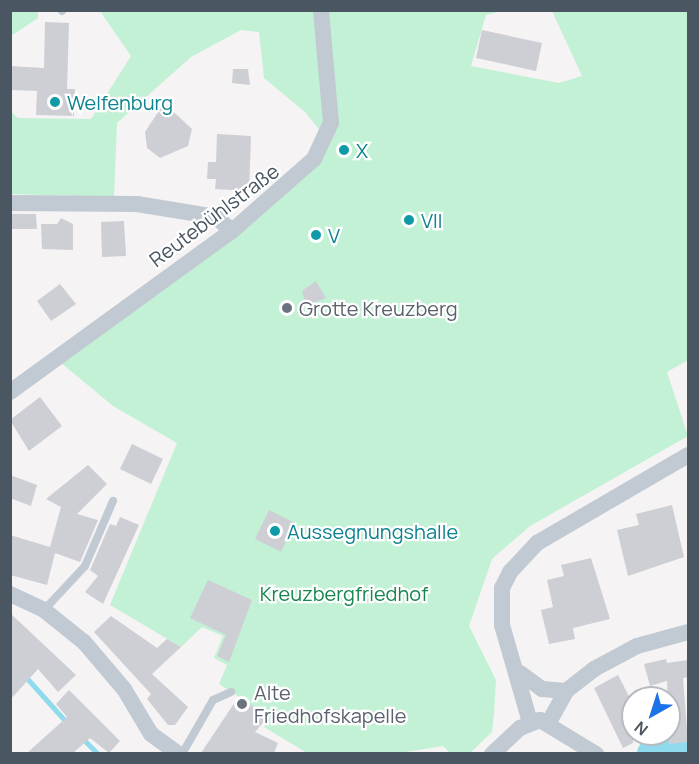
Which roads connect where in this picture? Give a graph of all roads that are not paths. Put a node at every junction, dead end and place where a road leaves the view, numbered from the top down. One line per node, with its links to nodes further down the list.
1 (321, 10): 3 (street, Reutebühlstraße)
2 (10, 203): 3 (street)
3 (232, 231): 4 (street, Reutebühlstraße)
4 (11, 391)
5 (688, 455): 10 (street)
6 (113, 501): 8 (lane)
7 (10, 594): 8 (street)
8 (44, 610): 15 (street)
9 (688, 632): 11 (street)
10 (520, 673): 11 (street); 13 (street)
11 (566, 691): 14 (street)
12 (231, 692): 17 (lane)
13 (530, 722): 14 (street); 18 (street)
14 (549, 722): 19 (street)
15 (151, 734): 16 (street); 17 (street)
16 (158, 753)
17 (180, 753)
18 (492, 753)
19 (596, 753)

